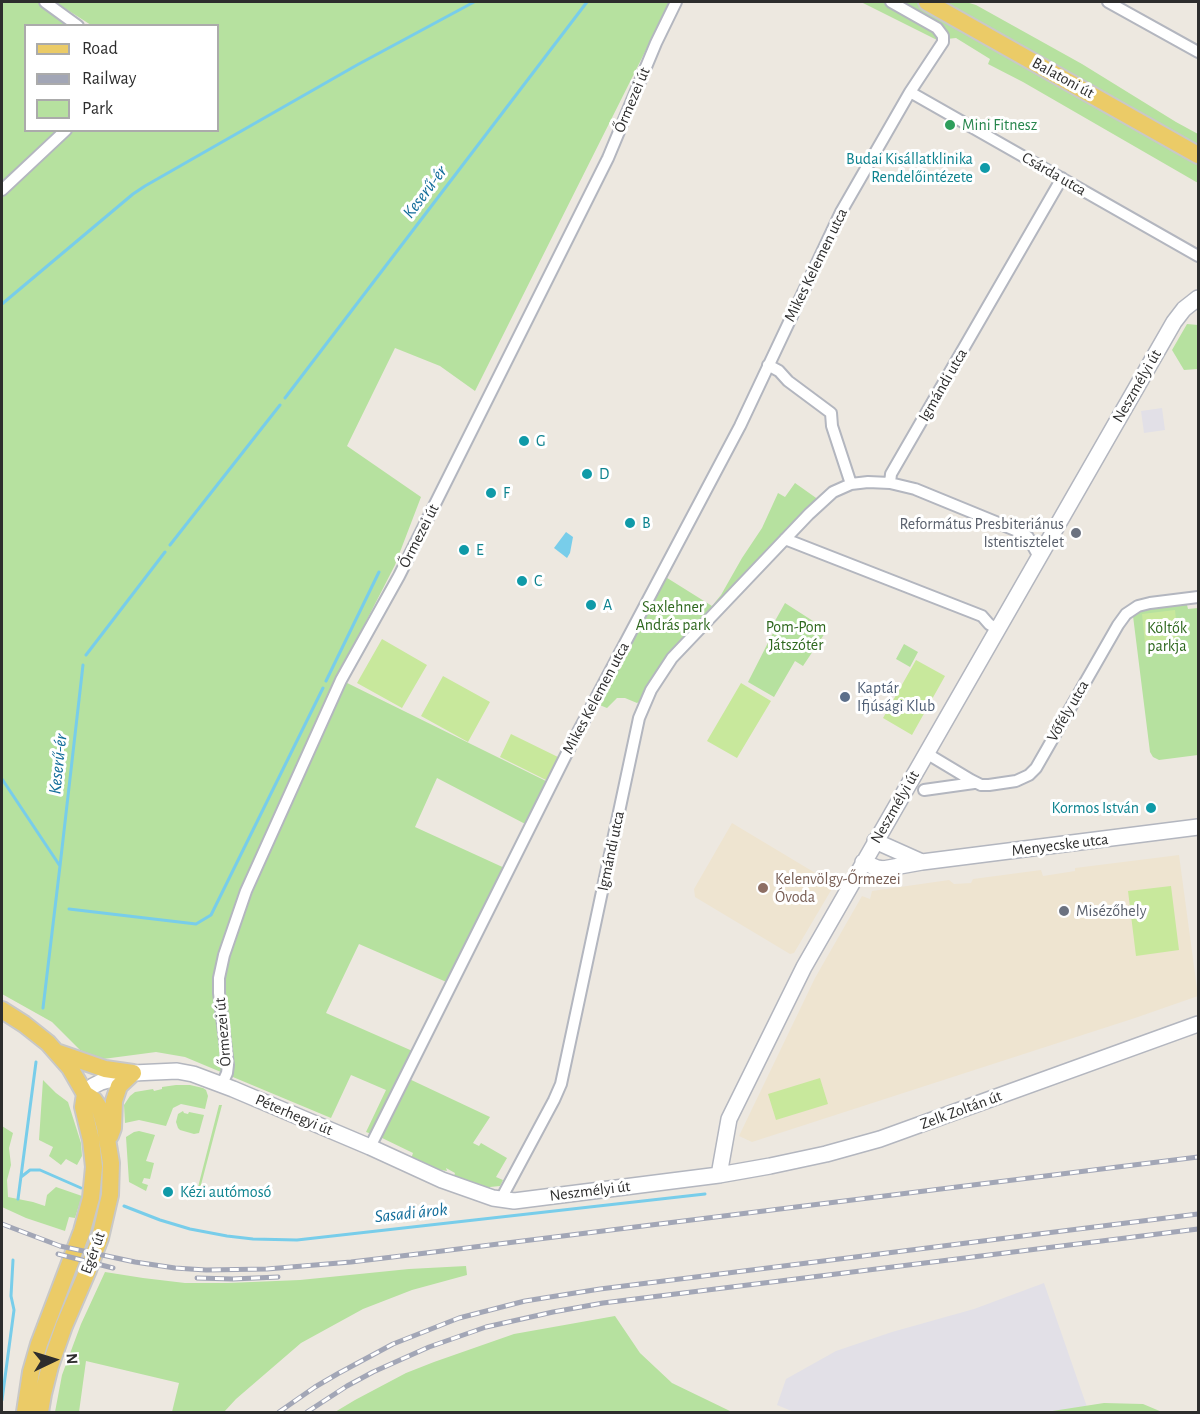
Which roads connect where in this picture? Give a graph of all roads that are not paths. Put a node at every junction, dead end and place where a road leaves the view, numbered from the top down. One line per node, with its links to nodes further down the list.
1 (45, 2): 6 (street)
2 (676, 2): 37 (street, Őrmezei út)
3 (891, 2): 8 (street, Mikes Kelemen utca)
4 (927, 2): 10 (main road, Balatoni út)
5 (1114, 3): 7 (street)
6 (75, 24)
7 (1198, 52)
8 (910, 92): 11 (street, Csárda utca); 15 (street, Mikes Kelemen utca)
9 (64, 132): 12 (street)
10 (1198, 155)
11 (1062, 178): 13 (street, Csárda utca); 16 (street, Igmándi utca)
12 (2, 190)
13 (1198, 256)
14 (1198, 298): 19 (street, Neszmélyi út)
15 (768, 365): 17 (street); 40 (street, Mikes Kelemen utca)
16 (890, 483): 17 (street, Igmándi utca); 18 (street)
17 (850, 484): 20 (street, Igmándi utca)
18 (1028, 537): 19 (street); 21 (street)
19 (1051, 537): 21 (street, Neszmélyi út)
20 (785, 539): 23 (street); 42 (street, Igmándi utca)
21 (1039, 557): 23 (street, Neszmélyi út)
22 (1198, 597): 25 (street, Vőfély utca)
23 (997, 628): 24 (street, Neszmélyi út)
24 (926, 753): 25 (street); 27 (street, Neszmélyi út)
25 (975, 783): 26 (street, Vőfély utca)
26 (924, 790)
27 (892, 811): 29 (street, Neszmélyi út); 30 (street)
28 (1198, 827): 32 (street, Menyecske utca)
29 (875, 841): 30 (street); 31 (street, Neszmélyi út)
30 (899, 851): 32 (street)
31 (863, 862): 32 (street, Menyecske utca); 41 (street, Neszmélyi út)
32 (922, 862)
33 (2, 1010): 35 (main road, Egér út)
34 (1198, 1024): 41 (street, Zelk Zoltán út)
35 (57, 1052): 36 (main road); 38 (main road, Egér út)
36 (133, 1073): 37 (street, Péterhegyi út); 38 (street, Péterhegyi út); 39 (main road)
37 (222, 1084): 40 (street, Péterhegyi út)
38 (85, 1094): 39 (main road, Egér út); 43 (main road, Egér út)
39 (108, 1143): 44 (main road, Egér út)
40 (370, 1148): 42 (street, Péterhegyi út)
41 (718, 1175): 42 (street, Neszmélyi út)
42 (501, 1199)
43 (25, 1413)
44 (40, 1413)

